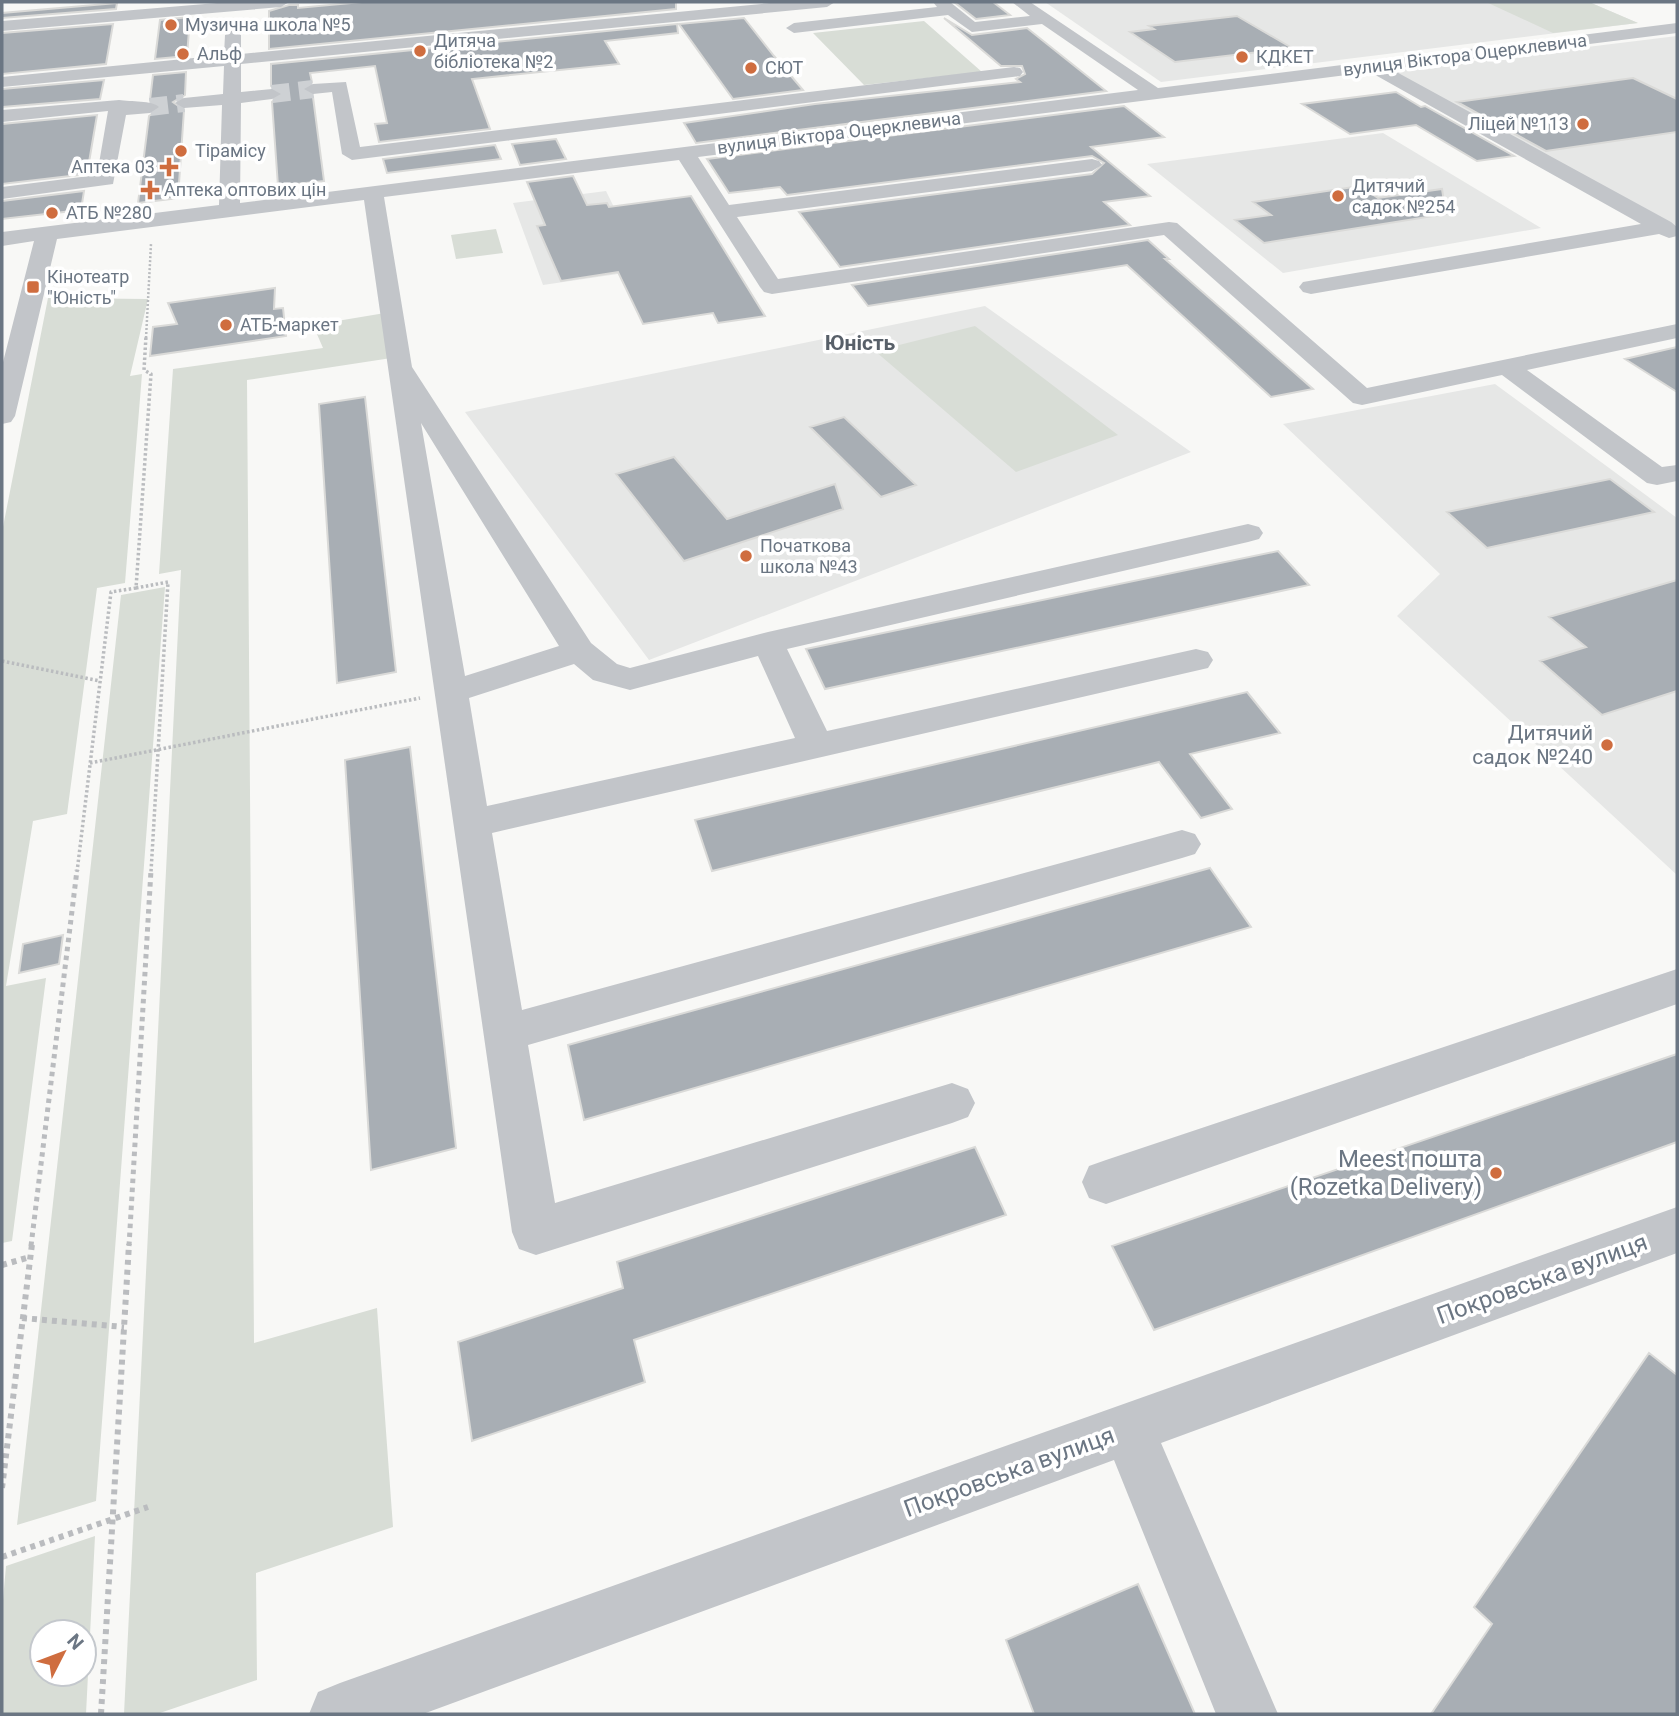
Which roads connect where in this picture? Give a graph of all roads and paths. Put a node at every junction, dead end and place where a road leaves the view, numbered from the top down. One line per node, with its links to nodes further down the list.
1 (281, 2): 4 (street)
2 (827, 2): 6 (street)
3 (1020, 2): 7 (street)
4 (231, 4): 8 (street); 10 (street)
5 (946, 6): 6 (street); 7 (street)
6 (761, 8): 10 (street)
7 (1045, 19): 16 (street)
8 (2, 26)
9 (1677, 28): 11 (street, вулиця Віктора Оцерклевича)
10 (233, 62): 13 (street); 17 (street)
11 (1373, 66): 16 (street, вулиця Віктора Оцерклевича); 30 (street)
12 (1014, 72): 22 (street)
13 (2, 82)
14 (313, 89): 22 (street)
15 (272, 93): 17 (street)
16 (1155, 94): 23 (street, вулиця Віктора Оцерклевича)
17 (232, 98): 18 (street); 28 (street)
18 (184, 103)
19 (150, 107): 20 (street)
20 (118, 110): 21 (street); 27 (street)
21 (2, 116)
22 (506, 135): 25 (street)
23 (685, 153): 25 (street, вулиця Віктора Оцерклевича); 29 (street)
24 (1092, 164): 29 (street)
25 (516, 174): 26 (street, вулиця Віктора Оцерклевича)
26 (373, 192): 28 (street, вулиця Віктора Оцерклевича); 36 (street)
27 (2, 193)
28 (229, 211): 31 (street, вулиця Віктора Оцерклевича)
29 (723, 212): 37 (street)
30 (1670, 231): 34 (street)
31 (47, 234): 33 (street, вулиця Віктора Оцерклевича); 38 (street)
32 (151, 238): 41 (path)
33 (2, 239)
34 (1311, 287)
35 (1677, 331): 37 (street)
36 (400, 366): 43 (street); 47 (street)
37 (1507, 367): 39 (street)
38 (2, 416)
39 (1677, 473)
40 (1248, 533): 42 (street)
41 (135, 588): 46 (path); 49 (path)
42 (768, 643): 43 (street); 48 (street)
43 (579, 651): 47 (street)
44 (1196, 660): 48 (street)
45 (2, 661): 46 (path)
46 (100, 681): 50 (path)
47 (451, 692): 49 (path); 51 (street)
48 (816, 744): 51 (street)
49 (158, 750): 50 (path); 61 (path)
50 (90, 763): 58 (path)
51 (472, 823): 54 (street)
52 (1182, 844): 54 (street)
53 (1677, 987): 56 (street)
54 (505, 1033): 55 (street)
55 (952, 1103)
56 (1106, 1182)
57 (1677, 1230): 62 (street, Покровська вулиця)
58 (30, 1257): 59 (path); 60 (path)
59 (2, 1265)
60 (22, 1318): 61 (path); 63 (path)
61 (124, 1327): 65 (path)
62 (1128, 1429): 68 (street, Покровська вулиця); 69 (street)
63 (2, 1488)
64 (148, 1507): 65 (path)
65 (112, 1519): 66 (path); 67 (path)
66 (2, 1557)
67 (101, 1714)
68 (340, 1714)
69 (1247, 1714)

